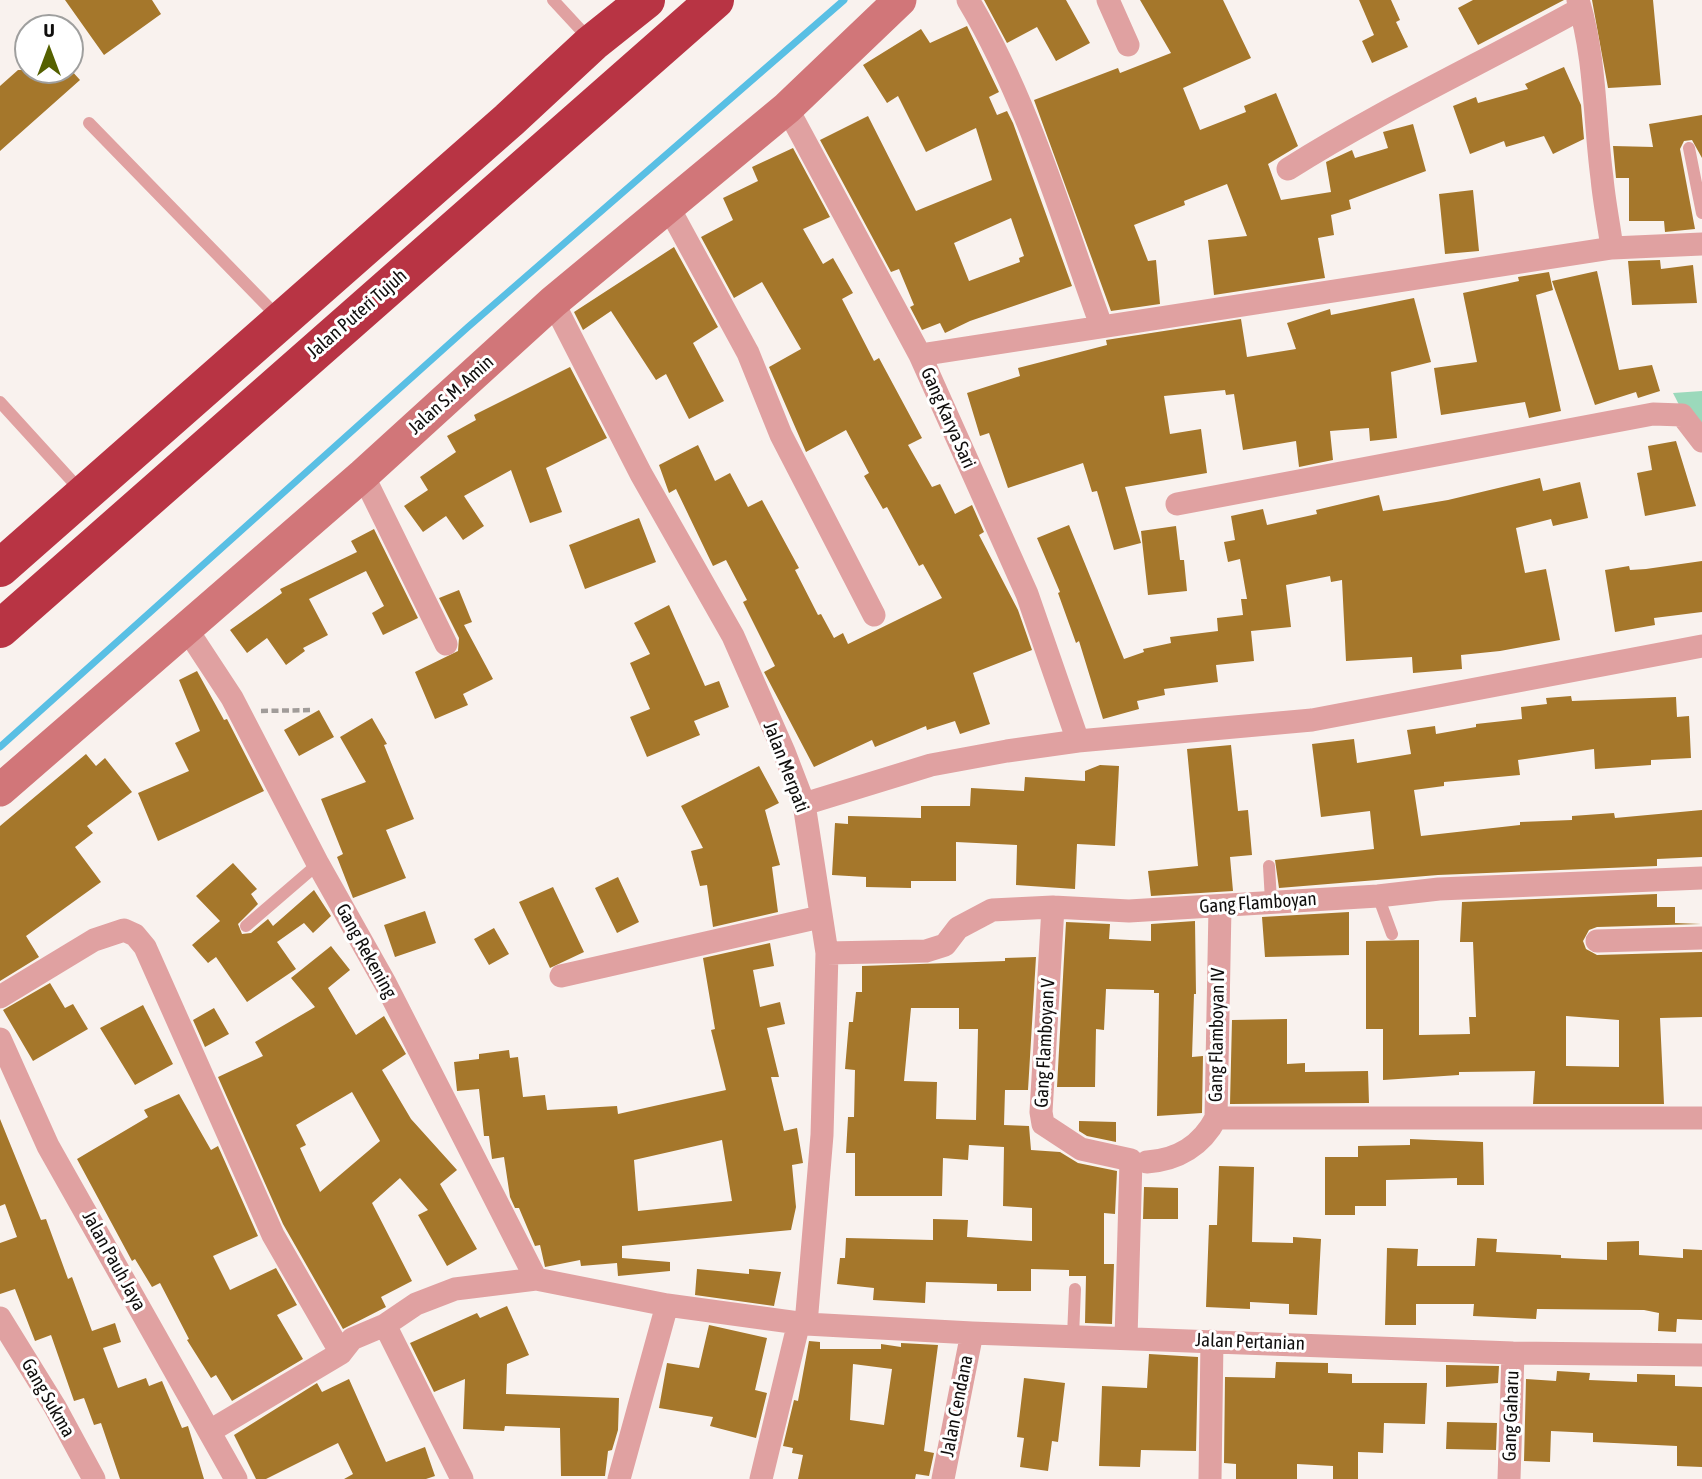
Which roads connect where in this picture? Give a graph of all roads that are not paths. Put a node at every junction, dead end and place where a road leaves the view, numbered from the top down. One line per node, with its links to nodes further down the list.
1 (553, 0): 8 (lane)
2 (715, 0): 14 (highway, Jalan Puteri Tujuh)
3 (901, 0): 10 (street, Jalan S.M. Amin)
4 (968, 0): 22 (street)
5 (1108, 0): 9 (street)
6 (643, 1): 8 (highway)
7 (1579, 4): 15 (street); 19 (street)
8 (593, 43): 11 (highway)
9 (1128, 46)
10 (787, 108): 16 (street, Jalan S.M. Amin); 23 (street, Gang Karya Sari)
11 (509, 120): 14 (highway); 21 (highway)
12 (89, 122): 21 (lane)
13 (1689, 148): 17 (lane)
14 (539, 155): 32 (highway, Jalan Puteri Tujuh)
15 (1288, 169)
16 (669, 208): 20 (street, Jalan S.M. Amin); 30 (street)
17 (1702, 214)
18 (1702, 244): 19 (street)
19 (1612, 248): 22 (street)
20 (553, 302): 26 (street, Jalan S.M. Amin); 37 (street, Jalan Merpati)
21 (281, 320): 27 (highway)
22 (1101, 325): 23 (street)
23 (920, 355): 35 (street, Gang Karya Sari)
24 (0, 402): 27 (lane)
25 (1702, 441): 28 (street)
26 (363, 475): 31 (street, Jalan S.M. Amin); 33 (street)
27 (84, 494): 29 (highway)
28 (1177, 504)
29 (0, 568)
30 (874, 615)
31 (186, 628): 36 (street, Jalan S.M. Amin); 38 (street, Gang Rekening)
32 (0, 629)
33 (446, 645)
34 (1702, 646): 35 (street)
35 (1078, 741): 37 (street)
36 (0, 790)
37 (804, 804): 45 (street, Jalan Merpati)
38 (318, 864): 46 (lane); 57 (street, Gang Rekening)
39 (1269, 866): 42 (lane)
40 (1702, 878): 41 (street, Gang Flamboyan)
41 (1378, 896): 42 (street, Gang Flamboyan); 47 (lane)
42 (1271, 901): 44 (street, Gang Flamboyan)
43 (1053, 907): 44 (street, Gang Flamboyan); 50 (street, Gang Flamboyan); 56 (street, Gang Flamboyan V)
44 (1220, 907): 54 (street, Gang Flamboyan IV)
45 (820, 917): 50 (street, Jalan Merpati); 51 (street)
46 (246, 926)
47 (1392, 934)
48 (1702, 938): 49 (street)
49 (1597, 941)
50 (827, 953): 61 (street, Jalan Merpati)
51 (561, 976)
52 (0, 998): 67 (street)
53 (0, 1039): 70 (street, Jalan Pauh Jaya)
54 (1216, 1118): 55 (street); 56 (street, Gang Flamboyan IV)
55 (1702, 1118)
56 (1139, 1161): 65 (street)
57 (536, 1279): 59 (street, Jalan Pertanian); 62 (street, Jalan Pertanian)
58 (1075, 1289): 64 (lane)
59 (667, 1305): 61 (street, Jalan Pertanian); 74 (street)
60 (0, 1318): 71 (street, Gang Sukma)
61 (802, 1323): 63 (street, Jalan Pertanian); 75 (street, Jalan Merpati)
62 (385, 1325): 67 (street, Jalan Pertanian); 73 (street)
63 (972, 1333): 64 (street, Jalan Pertanian); 76 (street, Jalan Cendana)
64 (1073, 1336): 65 (street, Jalan Pertanian)
65 (1126, 1338): 66 (street, Jalan Pertanian)
66 (1212, 1341): 68 (street, Jalan Pertanian); 77 (street)
67 (341, 1353): 70 (street, Jalan Pertanian)
68 (1513, 1353): 69 (street, Jalan Pertanian); 78 (street, Gang Gaharu)
69 (1702, 1355)
70 (209, 1431): 72 (street, Jalan Pauh Jaya)
71 (94, 1479)
72 (236, 1479)
73 (462, 1479)
74 (620, 1479)
75 (761, 1479)
76 (943, 1479)
77 (1210, 1479)
78 (1509, 1479)

